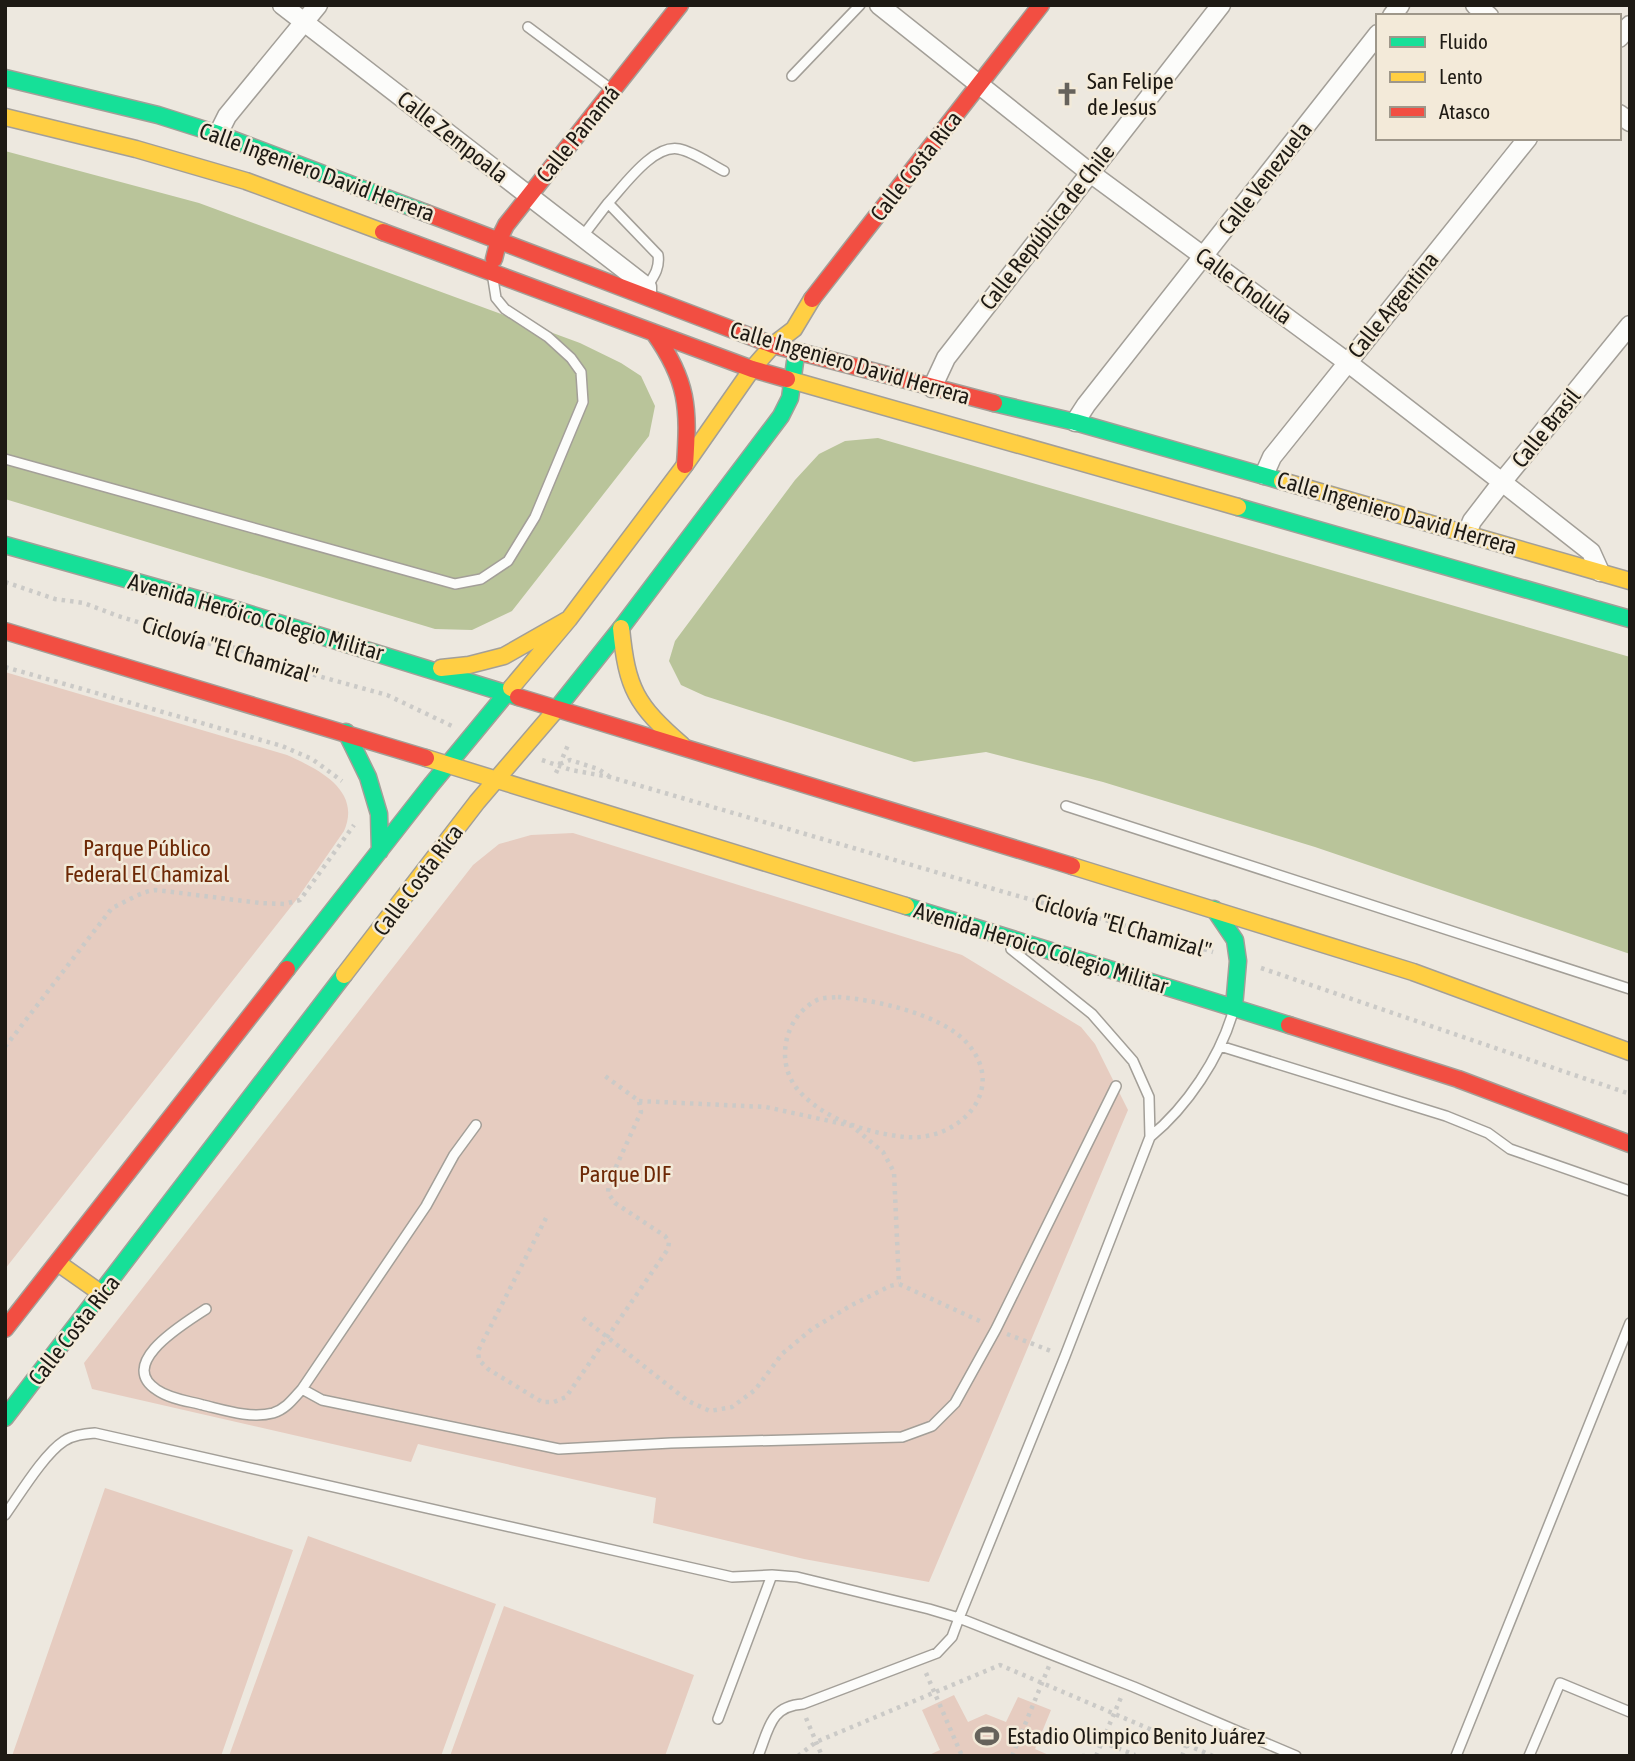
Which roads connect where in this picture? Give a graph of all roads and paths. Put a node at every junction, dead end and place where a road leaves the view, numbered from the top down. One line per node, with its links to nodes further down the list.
1 (282, 5): 8 (street, Calle Zempoala)
2 (318, 5): 8 (street)
3 (680, 5): 14 (main road, Calle Panamá)
4 (860, 5): 11 (lane)
5 (879, 5): 13 (street, Calle Cholula)
6 (1041, 5): 13 (main road, Calle Costa Rica)
7 (1221, 5): 19 (street, Calle República de Chile)
8 (304, 22): 16 (street); 20 (street, Calle Zempoala)
9 (528, 27): 14 (lane)
10 (1376, 37): 24 (street, Calle Venezuela)
11 (792, 76)
12 (5, 78): 16 (main road, Calle Ingeniero David Herrera)
13 (979, 86): 19 (street, Calle Cholula); 28 (main road, Calle Costa Rica)
14 (612, 90): 20 (main road, Calle Panamá)
15 (5, 117): 25 (main road, Calle Ingeniero David Herrera)
16 (218, 134): 23 (main road, Calle Ingeniero David Herrera)
17 (1526, 140): 32 (street, Calle Argentina)
18 (724, 171): 21 (lane)
19 (1089, 173): 24 (street, Calle Cholula); 35 (street, Calle República de Chile)
20 (529, 195): 22 (street, Calle Zempoala); 23 (main road, Calle Panamá)
21 (608, 204): 22 (lane); 26 (lane)
22 (582, 237): 26 (street, Calle Zempoala)
23 (499, 239): 25 (main road, Calle Panamá); 26 (main road, Calle Ingeniero David Herrera)
24 (1204, 256): 32 (street, Calle Cholula); 36 (street, Calle Venezuela)
25 (491, 270): 29 (main road, Calle Ingeniero David Herrera); 37 (lane)
26 (648, 293): 30 (main road, Calle Ingeniero David Herrera)
27 (1630, 325): 40 (street, Calle Brasil)
28 (794, 329): 30 (main road, Calle Costa Rica); 31 (main road, Calle Costa Rica)
29 (654, 333): 33 (main road, Calle Ingeniero David Herrera); 38 (main road)
30 (773, 345): 31 (main road, Calle Ingeniero David Herrera); 33 (main road, Calle Costa Rica)
31 (796, 351): 34 (main road, Calle Costa Rica); 35 (main road, Calle Ingeniero David Herrera)
32 (1347, 362): 39 (street, Calle Argentina); 40 (street, Calle Cholula)
33 (752, 369): 34 (main road, Calle Ingeniero David Herrera); 38 (main road, Calle Costa Rica)
34 (793, 380): 47 (main road, Calle Ingeniero David Herrera); 48 (main road, Calle Costa Rica)
35 (932, 388): 36 (main road, Calle Ingeniero David Herrera)
36 (1075, 422): 39 (main road, Calle Ingeniero David Herrera)
37 (5, 459)
38 (685, 465): 46 (main road, Calle Costa Rica)
39 (1264, 475): 41 (main road, Calle Ingeniero David Herrera)
40 (1502, 482): 41 (street, Calle Brasil); 43 (street, Calle Cholula)
41 (1466, 533): 43 (main road, Calle Ingeniero David Herrera)
42 (5, 545): 51 (main road, Avenida Heróico Colegio Militar)
43 (1600, 572): 44 (main road, Calle Ingeniero David Herrera)
44 (1630, 581)
45 (5, 582): 54 (path, Ciclovía "El Chamizal")
46 (569, 619): 51 (main road); 52 (main road, Calle Costa Rica)
47 (1630, 619)
48 (621, 628): 53 (main road, Calle Costa Rica); 57 (main road)
49 (5, 631): 55 (main road)
50 (5, 667): 64 (path)
51 (432, 668): 52 (main road, Avenida Heróico Colegio Militar)
52 (506, 693): 53 (main road); 59 (main road, Calle Costa Rica)
53 (556, 710): 57 (main road); 63 (main road, Calle Costa Rica)
54 (452, 726)
55 (345, 732): 59 (main road); 67 (main road)
56 (568, 745): 60 (path)
57 (687, 750): 68 (main road)
58 (548, 762): 60 (path, Ciclovía "El Chamizal")
59 (448, 764): 63 (main road, Avenida Heroico Colegio Militar); 67 (main road, Calle Costa Rica)
60 (560, 764): 61 (path, Ciclovía "El Chamizal"); 61 (path, Ciclovía "El Chamizal"); 62 (path)
61 (610, 777): 70 (path, Ciclovía "El Chamizal")
62 (555, 778)
63 (497, 779): 69 (main road, Avenida Heroico Colegio Militar); 88 (main road, Calle Costa Rica)
64 (342, 781)
65 (1066, 806): 71 (lane)
66 (354, 815): 74 (path)
67 (380, 851): 86 (main road, Calle Costa Rica)
68 (1214, 909): 70 (main road); 75 (main road)
69 (992, 934): 72 (main road, Avenida Heroico Colegio Militar); 82 (lane)
70 (1238, 961): 72 (main road); 78 (path, Ciclovía "El Chamizal")
71 (1630, 989)
72 (1234, 1007): 73 (lane); 83 (main road, Avenida Heroico Colegio Militar)
73 (1220, 1046): 82 (lane); 84 (lane)
74 (5, 1047)
75 (1630, 1052)
76 (605, 1076): 79 (path)
77 (1116, 1086): 92 (lane)
78 (1630, 1094)
79 (639, 1101): 81 (path); 94 (path)
80 (477, 1125): 96 (lane)
81 (852, 1126): 81 (path); 87 (path)
82 (1150, 1137): 95 (lane)
83 (1630, 1144)
84 (1630, 1191)
85 (546, 1218): 94 (path)
86 (58, 1263): 88 (main road); 93 (main road, Calle Costa Rica)
87 (900, 1284): 92 (path); 94 (path)
88 (102, 1294): 97 (main road, Calle Costa Rica)
89 (206, 1308): 96 (lane)
90 (583, 1318): 94 (path)
91 (1630, 1322): 124 (lane)
92 (996, 1328): 95 (path); 96 (lane)
93 (5, 1329)
94 (607, 1336)
95 (1065, 1356): 100 (lane)
96 (302, 1389)
97 (5, 1418)
98 (5, 1515): 99 (lane)
99 (772, 1574): 100 (lane); 110 (lane)
100 (959, 1618): 101 (lane); 102 (lane)
101 (1053, 1655): 103 (path); 104 (lane)
102 (920, 1661): 105 (path); 106 (lane)
103 (1042, 1682): 105 (path); 108 (path); 120 (path)
104 (1127, 1685): 108 (path); 109 (lane)
105 (936, 1693): 111 (path); 119 (path)
106 (803, 1704): 111 (path); 116 (lane)
107 (1630, 1712): 125 (lane)
108 (1114, 1714): 112 (path); 113 (path)
109 (1198, 1714): 113 (path); 115 (lane)
110 (718, 1719)
111 (816, 1742): 117 (path); 118 (path)
112 (1102, 1742): 114 (path); 121 (path)
113 (1186, 1745): 122 (path); 123 (path)
114 (1135, 1755)
115 (1292, 1755)
116 (758, 1756)
117 (798, 1756)
118 (822, 1756)
119 (962, 1756)
120 (1012, 1756)
121 (1096, 1756)
122 (1181, 1756)
123 (1213, 1756)
124 (1456, 1756)
125 (1529, 1756)

